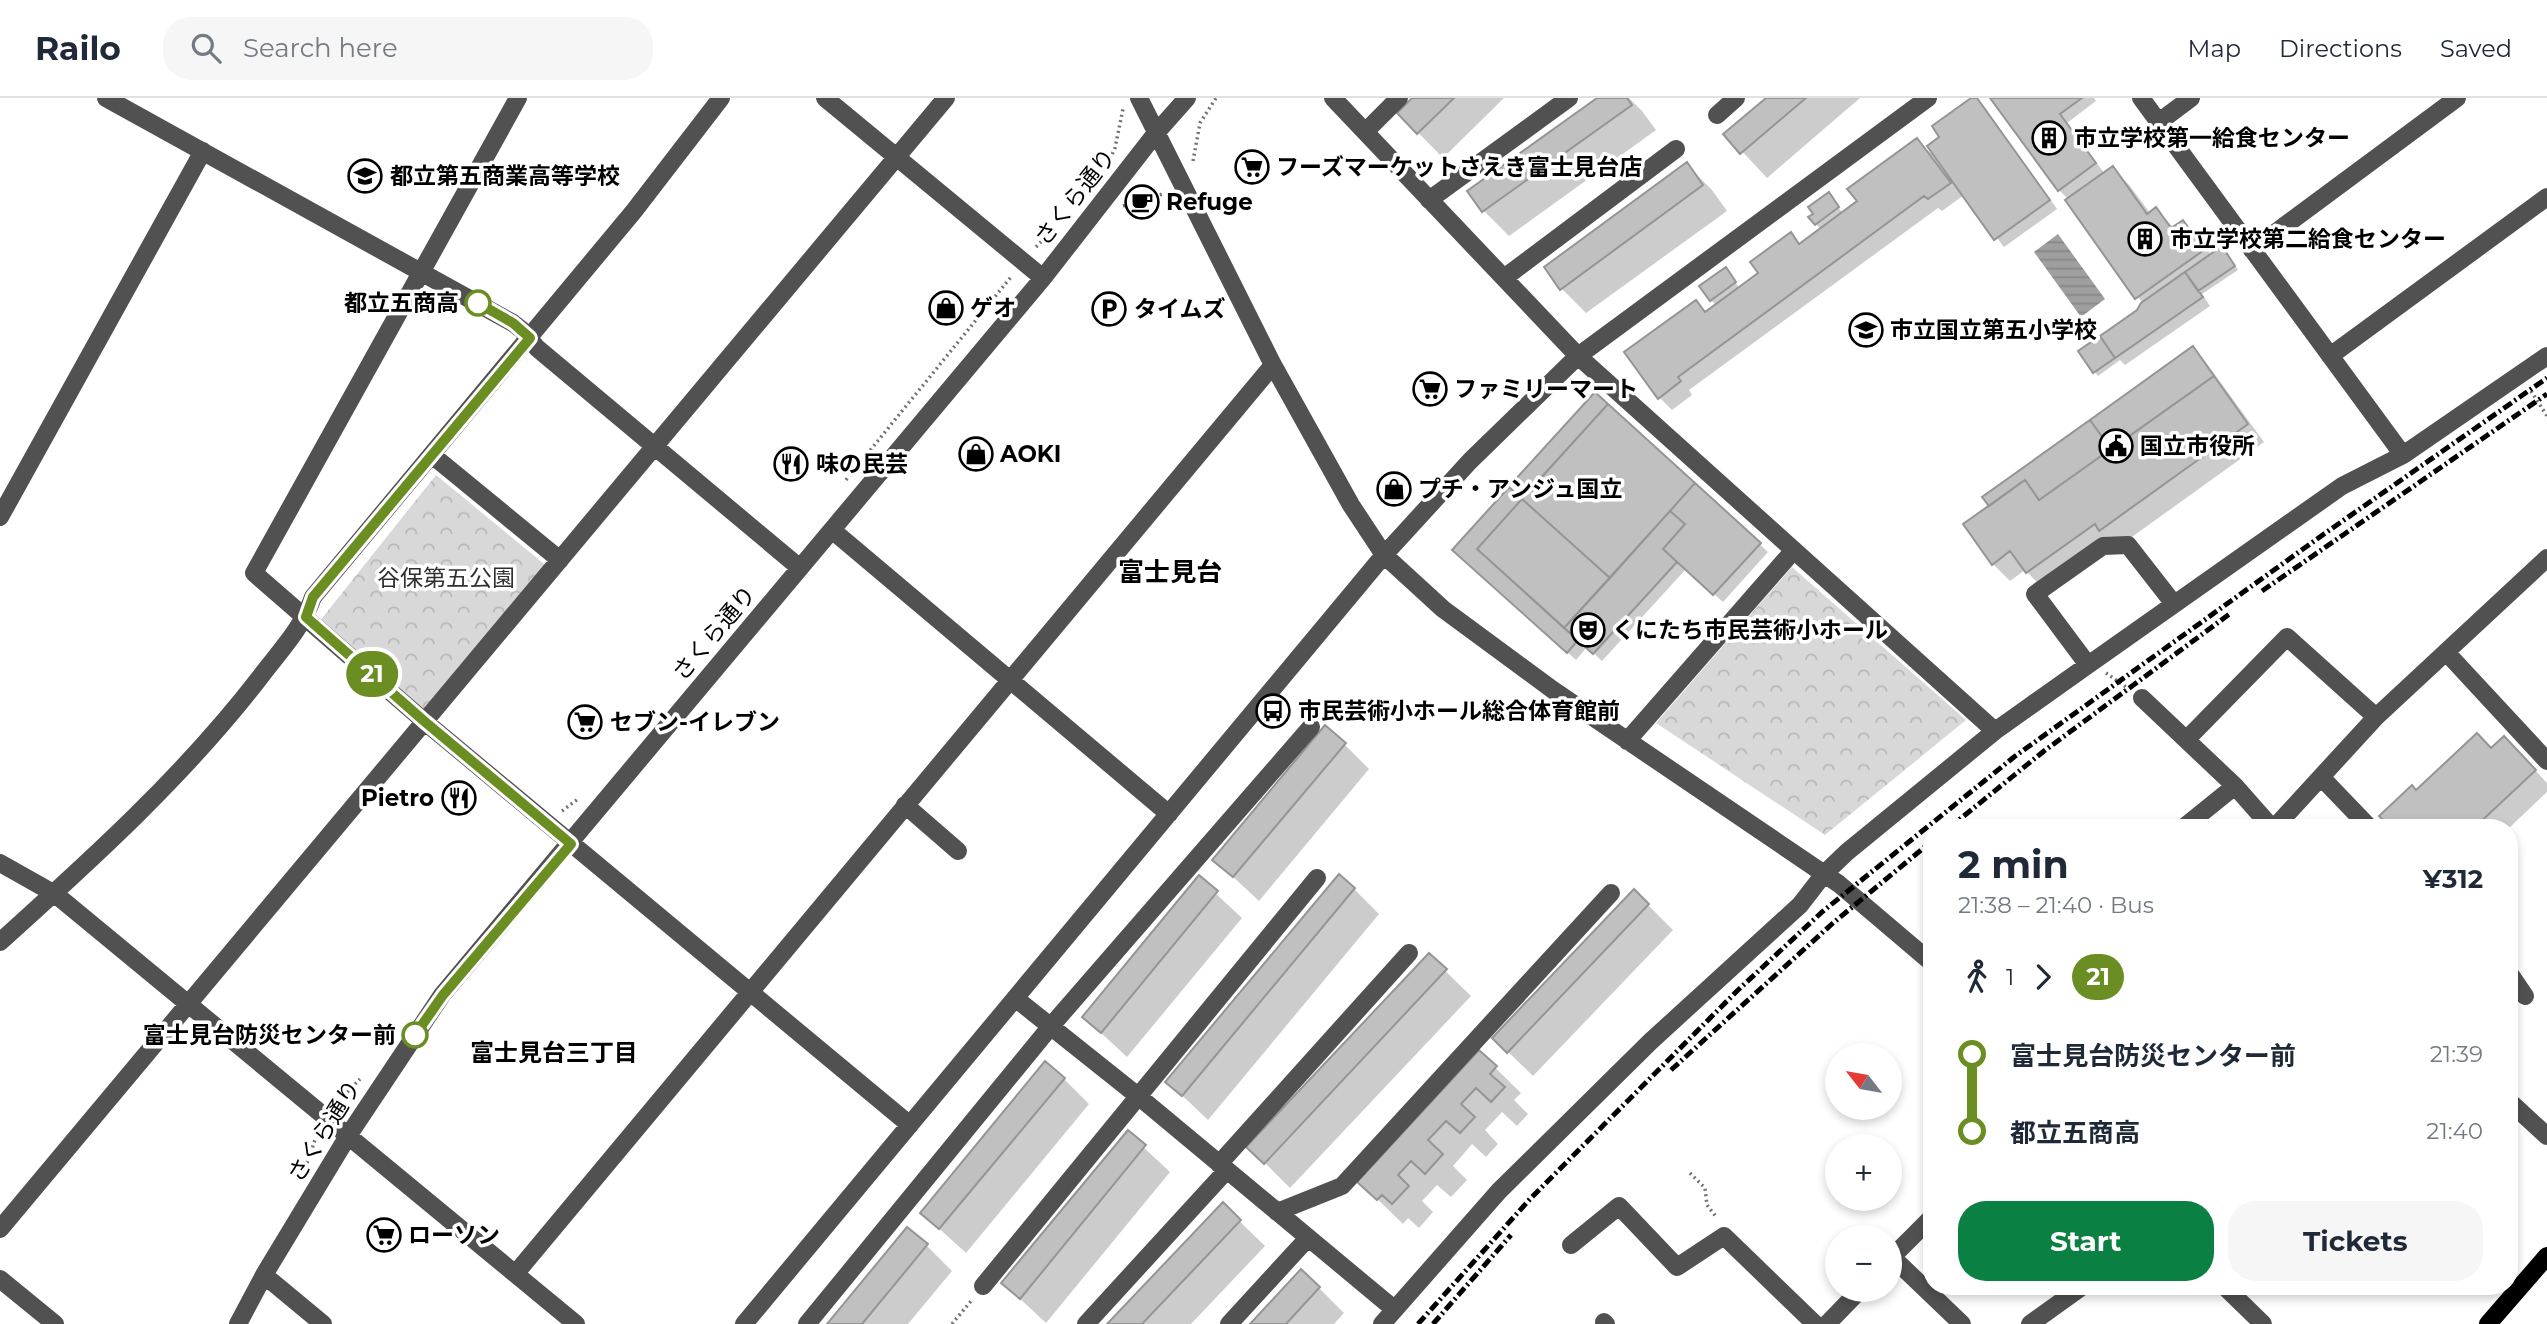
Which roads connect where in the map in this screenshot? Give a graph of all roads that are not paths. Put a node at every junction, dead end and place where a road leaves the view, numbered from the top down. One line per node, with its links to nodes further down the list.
1 (106, 98): 21 (street)
2 (518, 98): 26 (street)
3 (721, 98): 29 (street)
4 (825, 98): 22 (street)
5 (946, 98): 22 (street)
6 (1187, 98): 19 (street, さくら通り)
7 (1333, 98): 18 (street)
8 (1399, 98): 18 (street)
9 (1569, 98): 24 (street)
10 (1736, 98): 16 (street)
11 (1928, 98): 30 (street)
12 (2141, 98): 17 (street)
13 (2191, 98): 17 (street)
14 (2457, 98): 25 (street)
15 (1131, 102): 19 (street)
16 (1717, 115)
17 (2159, 122): 25 (street)
18 (1365, 132): 24 (street)
19 (1156, 133): 27 (street, さくら通り); 33 (street)
20 (1676, 149): 28 (street)
21 (203, 151): 26 (street); 37 (street)
22 (896, 157): 27 (street); 34 (street)
23 (2547, 197): 31 (street)
24 (1429, 200): 28 (street)
25 (2252, 250): 31 (street)
26 (422, 272): 29 (street); 45 (street)
27 (1043, 278): 38 (street, さくら通り)
28 (1504, 278): 30 (street)
29 (530, 338): 34 (street); 35 (street)
30 (1578, 356): 39 (street); 40 (street)
31 (2330, 356): 36 (street)
32 (2547, 356): 36 (street)
33 (1273, 365): 40 (street); 48 (street)
34 (655, 446): 42 (street); 43 (street)
35 (432, 455): 42 (street); 45 (street)
36 (2403, 455): 44 (street)
37 (0, 517)
38 (832, 530): 43 (street, さくら通り); 48 (street)
39 (1794, 550): 53 (street); 55 (street)
40 (1384, 555): 55 (street); 60 (street)
41 (2547, 558): 46 (street)
42 (560, 560): 51 (street)
43 (800, 568): 65 (street, さくら通り)
44 (2174, 604): 47 (street); 47 (street)
45 (306, 617): 51 (street); 71 (street)
46 (2446, 652): 50 (street); 56 (street)
47 (2090, 664): 53 (street)
48 (1009, 681): 59 (street); 60 (street)
49 (2142, 698): 54 (street)
50 (2376, 717): 54 (street); 57 (street)
51 (424, 721): 65 (street); 79 (street)
52 (1311, 727): 80 (street)
53 (1995, 731): 68 (street)
54 (2187, 739): 58 (street)
55 (1627, 741): 68 (street)
56 (2547, 761)
57 (2321, 777): 63 (street); 64 (street)
58 (2235, 786): 61 (street); 62 (street)
59 (905, 806): 66 (street); 76 (street)
60 (1169, 814): 78 (street)
61 (2194, 819)
62 (2265, 819)
63 (2281, 819)
64 (2361, 819)
65 (571, 844): 76 (street); 84 (street, さくら通り)
66 (958, 851)
67 (0, 863): 71 (street)
68 (1824, 874): 74 (street); 106 (street)
69 (1317, 878): 81 (street)
70 (1611, 893): 87 (street)
71 (55, 894): 72 (street); 79 (street)
72 (0, 942)
73 (1409, 953): 86 (street)
74 (1923, 955)
75 (2518, 986): 77 (street)
76 (750, 991): 83 (street); 95 (street)
77 (2525, 996)
78 (1015, 998): 80 (street); 83 (street)
79 (188, 1004): 84 (street); 89 (street)
80 (1051, 1026): 81 (street); 112 (street)
81 (1138, 1096): 86 (street); 98 (street)
82 (2518, 1109): 85 (street)
83 (910, 1125): 111 (street)
84 (348, 1136): 95 (street); 96 (street, さくら通り)
85 (2547, 1136)
86 (1223, 1167): 87 (street); 113 (street)
87 (1277, 1212): 90 (street)
88 (1923, 1226): 92 (street)
89 (0, 1229)
90 (1308, 1238): 106 (street); 114 (street)
91 (1571, 1245): 116 (street)
92 (1902, 1247)
93 (2547, 1256): 100 (main road)
94 (1902, 1268): 99 (street)
95 (516, 1273): 110 (street)
96 (264, 1275): 108 (street, さくら通り); 109 (street)
97 (0, 1279): 107 (street)
98 (983, 1286)
99 (1923, 1288)
100 (2518, 1289)
101 (1931, 1295): 118 (street)
102 (2070, 1295): 119 (street)
103 (2233, 1295): 120 (street)
104 (2513, 1295): 121 (main road)
105 (1848, 1302): 117 (street)
106 (1394, 1309): 115 (street)
107 (55, 1324)
108 (238, 1324)
109 (323, 1324)
110 (576, 1324)
111 (744, 1324)
112 (807, 1324)
113 (1086, 1324)
114 (1229, 1324)
115 (1382, 1324)
116 (1815, 1324)
117 (1826, 1324)
118 (1962, 1324)
119 (2030, 1324)
120 (2263, 1324)
121 (2488, 1324)

